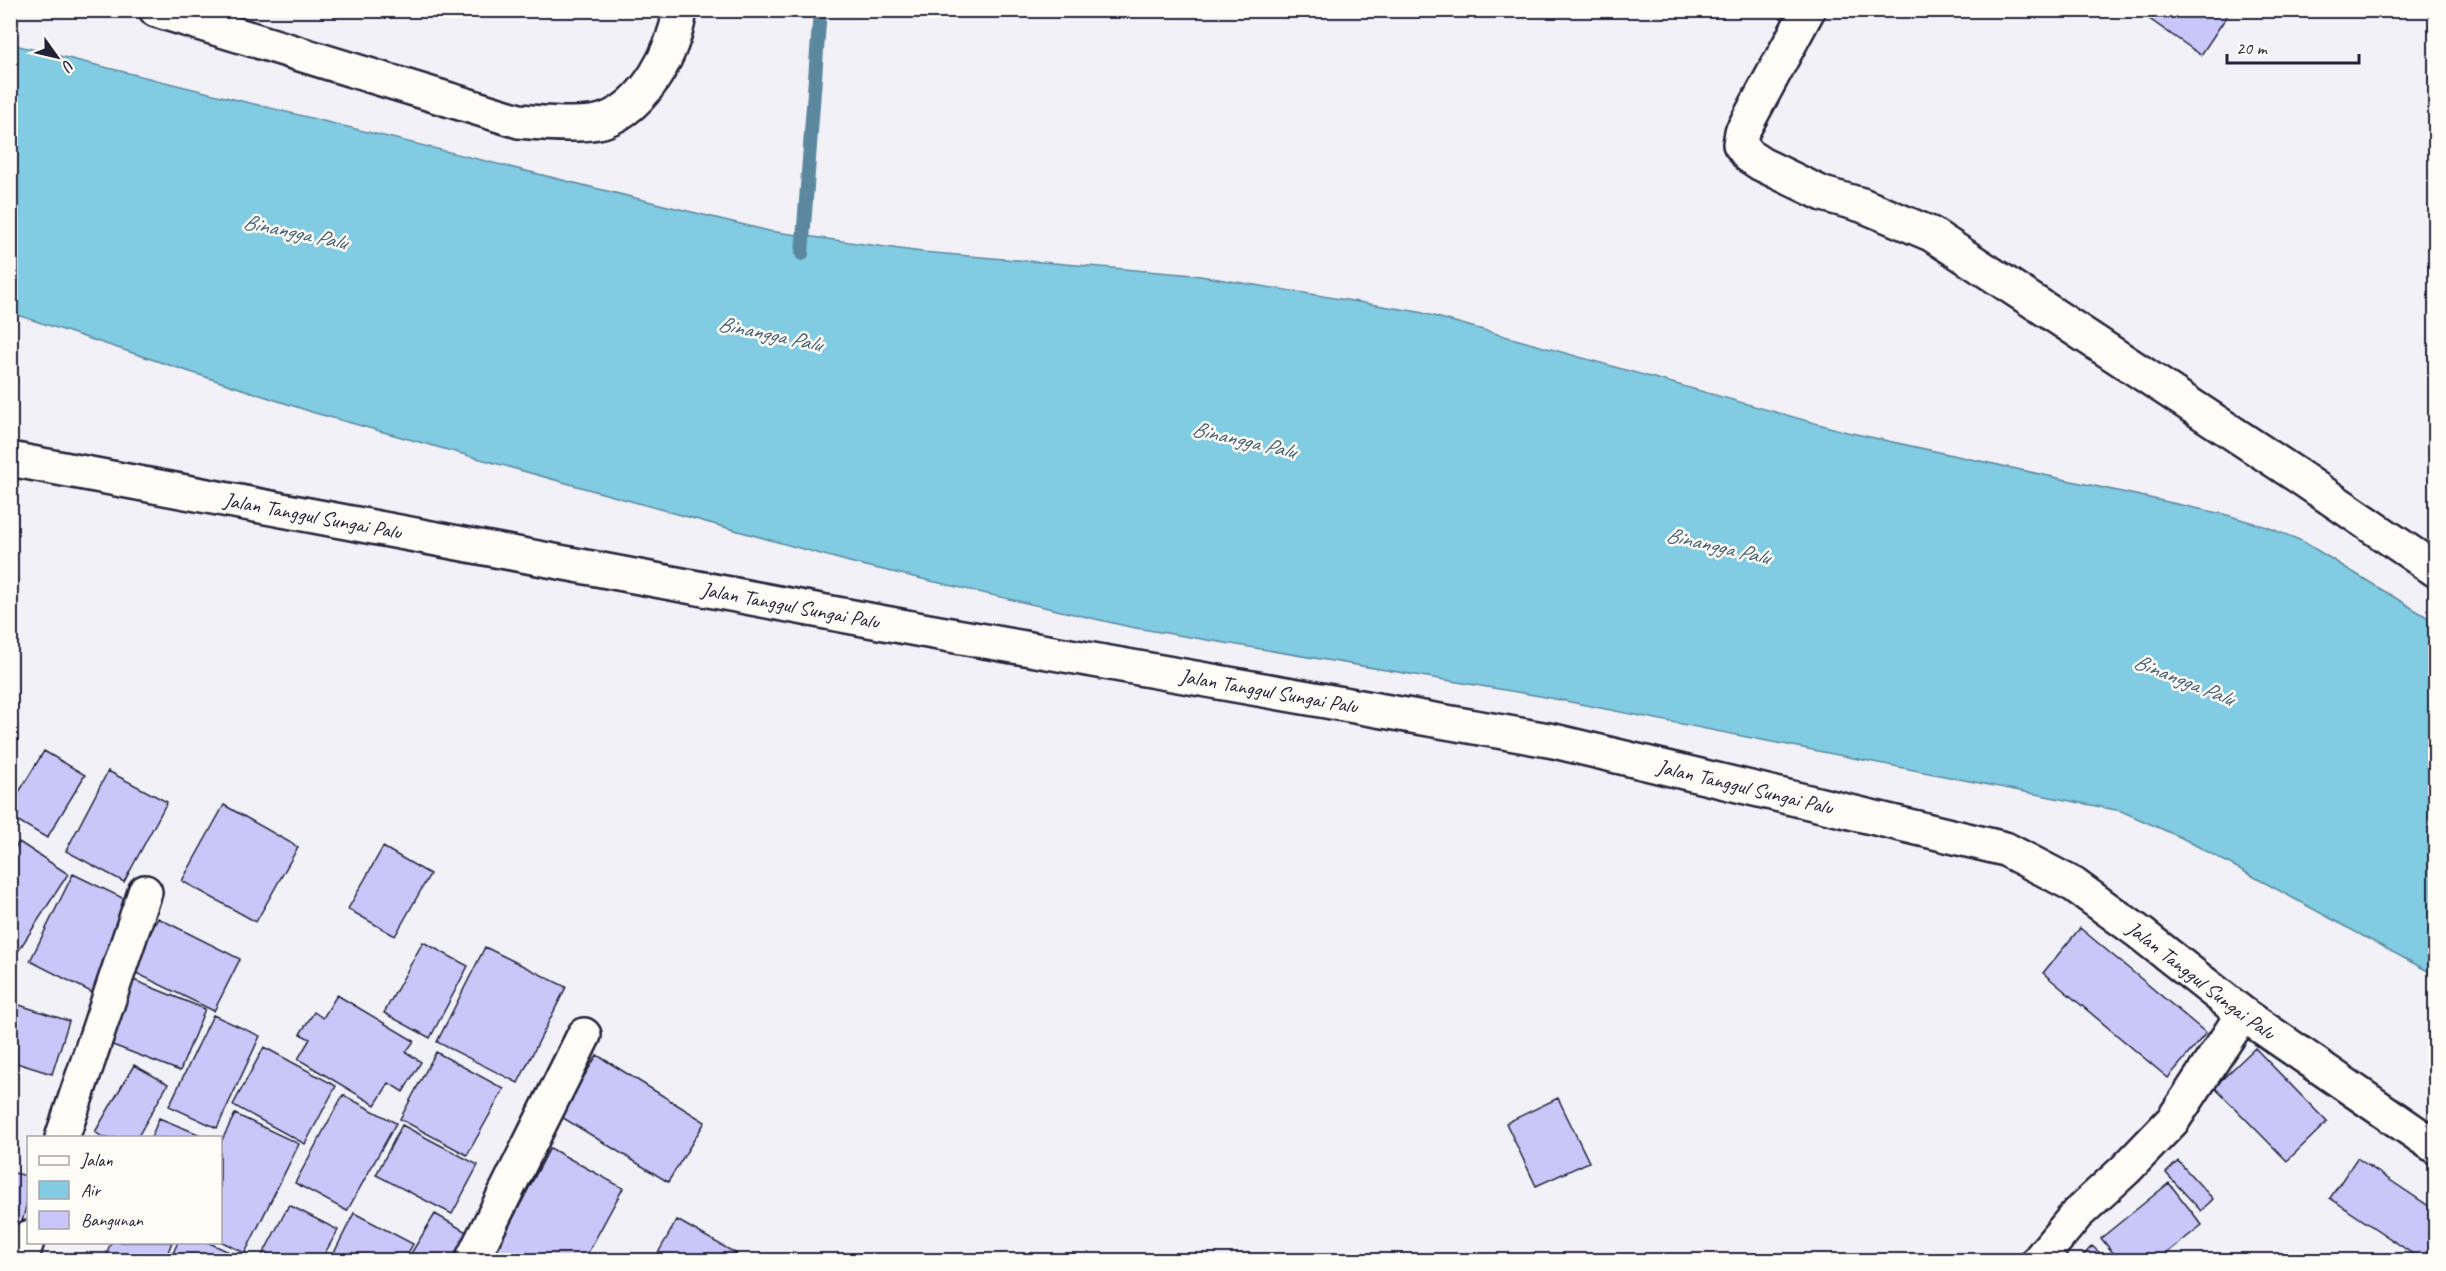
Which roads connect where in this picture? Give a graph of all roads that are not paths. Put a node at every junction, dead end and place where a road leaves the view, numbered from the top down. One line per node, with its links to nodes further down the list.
1 (156, 10): 2 (street)
2 (680, 10)
3 (1808, 10): 5 (street)
4 (10, 459): 7 (street, Jalan Tanggul Sungai Palu)
5 (2436, 570)
6 (145, 892): 9 (street)
7 (2243, 1014): 10 (street, Jalan Tanggul Sungai Palu); 14 (street)
8 (584, 1035): 13 (street)
9 (62, 1136)
10 (2436, 1147)
11 (27, 1241): 12 (street)
12 (21, 1260)
13 (472, 1260)
14 (2039, 1260)

